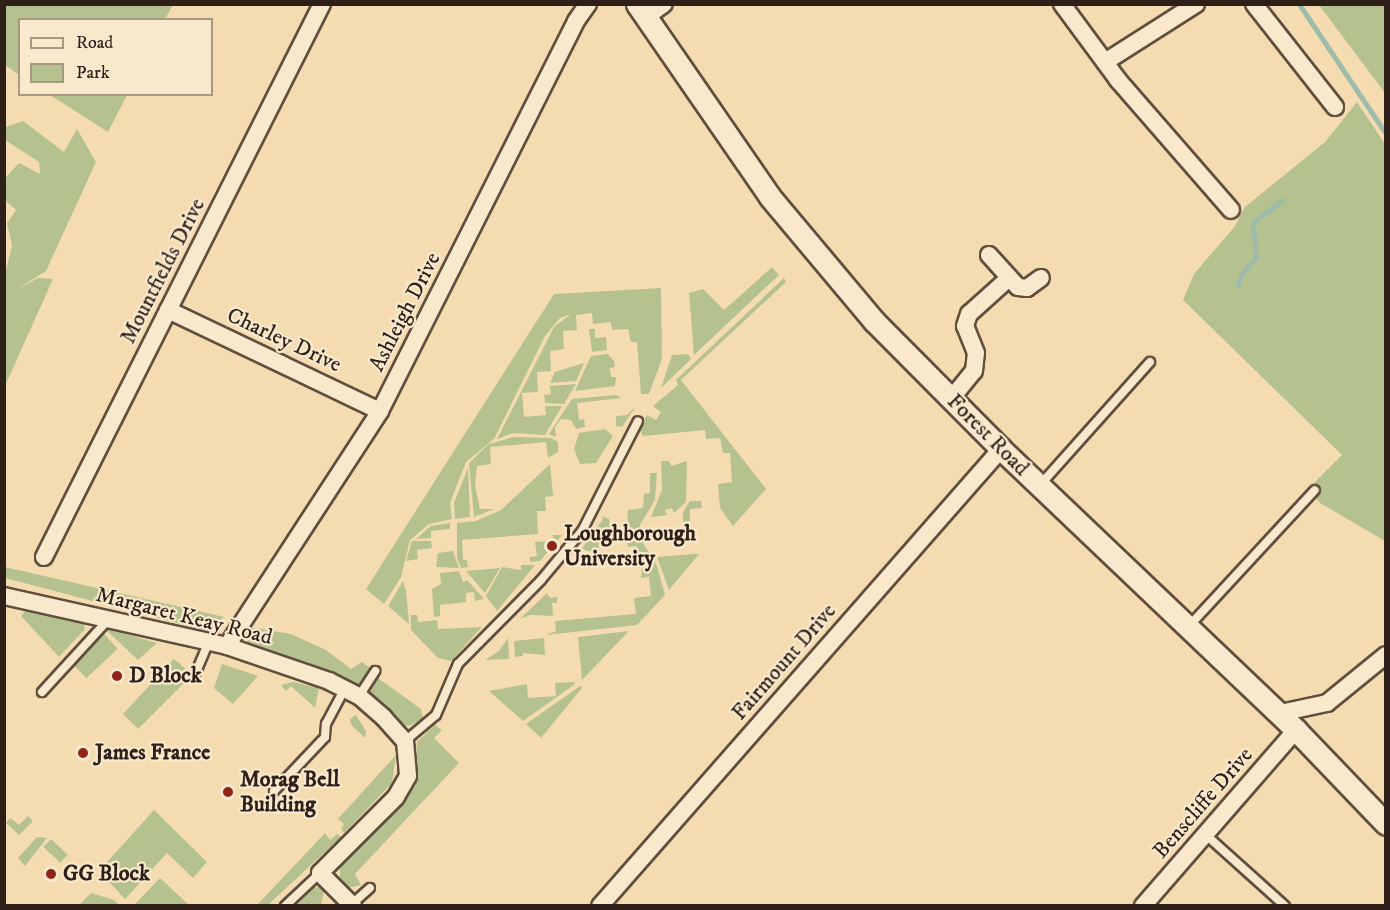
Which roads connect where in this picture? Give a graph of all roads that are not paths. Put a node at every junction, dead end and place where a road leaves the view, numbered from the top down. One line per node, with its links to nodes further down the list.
1 (322, 4): 14 (street, Mountfields Drive)
2 (588, 4): 17 (street, Ashleigh Drive)
3 (664, 4): 7 (street)
4 (1062, 4): 8 (street)
5 (1196, 4): 8 (street)
6 (1254, 4): 9 (street)
7 (642, 11): 16 (street, Forest Road)
8 (1105, 62): 10 (street)
9 (1335, 107)
10 (1231, 210)
11 (990, 255): 12 (street)
12 (1009, 278): 13 (street); 16 (street)
13 (1041, 278)
14 (168, 310): 17 (street, Charley Drive); 22 (street, Mountfields Drive)
15 (1150, 362): 20 (lane)
16 (951, 399): 19 (street, Forest Road)
17 (380, 411): 27 (street, Ashleigh Drive)
18 (638, 421): 35 (lane)
19 (1001, 449): 20 (street, Forest Road); 43 (street, Fairmount Drive)
20 (1040, 486): 25 (street, Forest Road)
21 (1314, 490): 25 (lane)
22 (44, 557)
23 (4, 596): 24 (street, Margaret Keay Road)
24 (108, 620): 26 (street, Margaret Keay Road); 31 (lane)
25 (1189, 626): 33 (street, Forest Road)
26 (208, 644): 27 (street, Margaret Keay Road); 30 (lane)
27 (228, 646): 32 (street, Margaret Keay Road)
28 (1386, 655): 33 (street)
29 (375, 671): 32 (lane)
30 (196, 672)
31 (42, 692)
32 (352, 692): 35 (street, Margaret Keay Road); 36 (lane)
33 (1280, 714): 34 (street, Forest Road)
34 (1296, 730): 37 (street, Forest Road); 38 (street, Benscliffe Drive)
35 (405, 741): 39 (street)
36 (274, 791)
37 (1386, 824)
38 (1206, 835): 44 (street, Benscliffe Drive); 45 (lane)
39 (320, 873): 41 (street); 42 (lane)
40 (370, 888): 41 (lane)
41 (353, 905)
42 (285, 906)
43 (600, 906)
44 (1143, 906)
45 (1285, 906)

